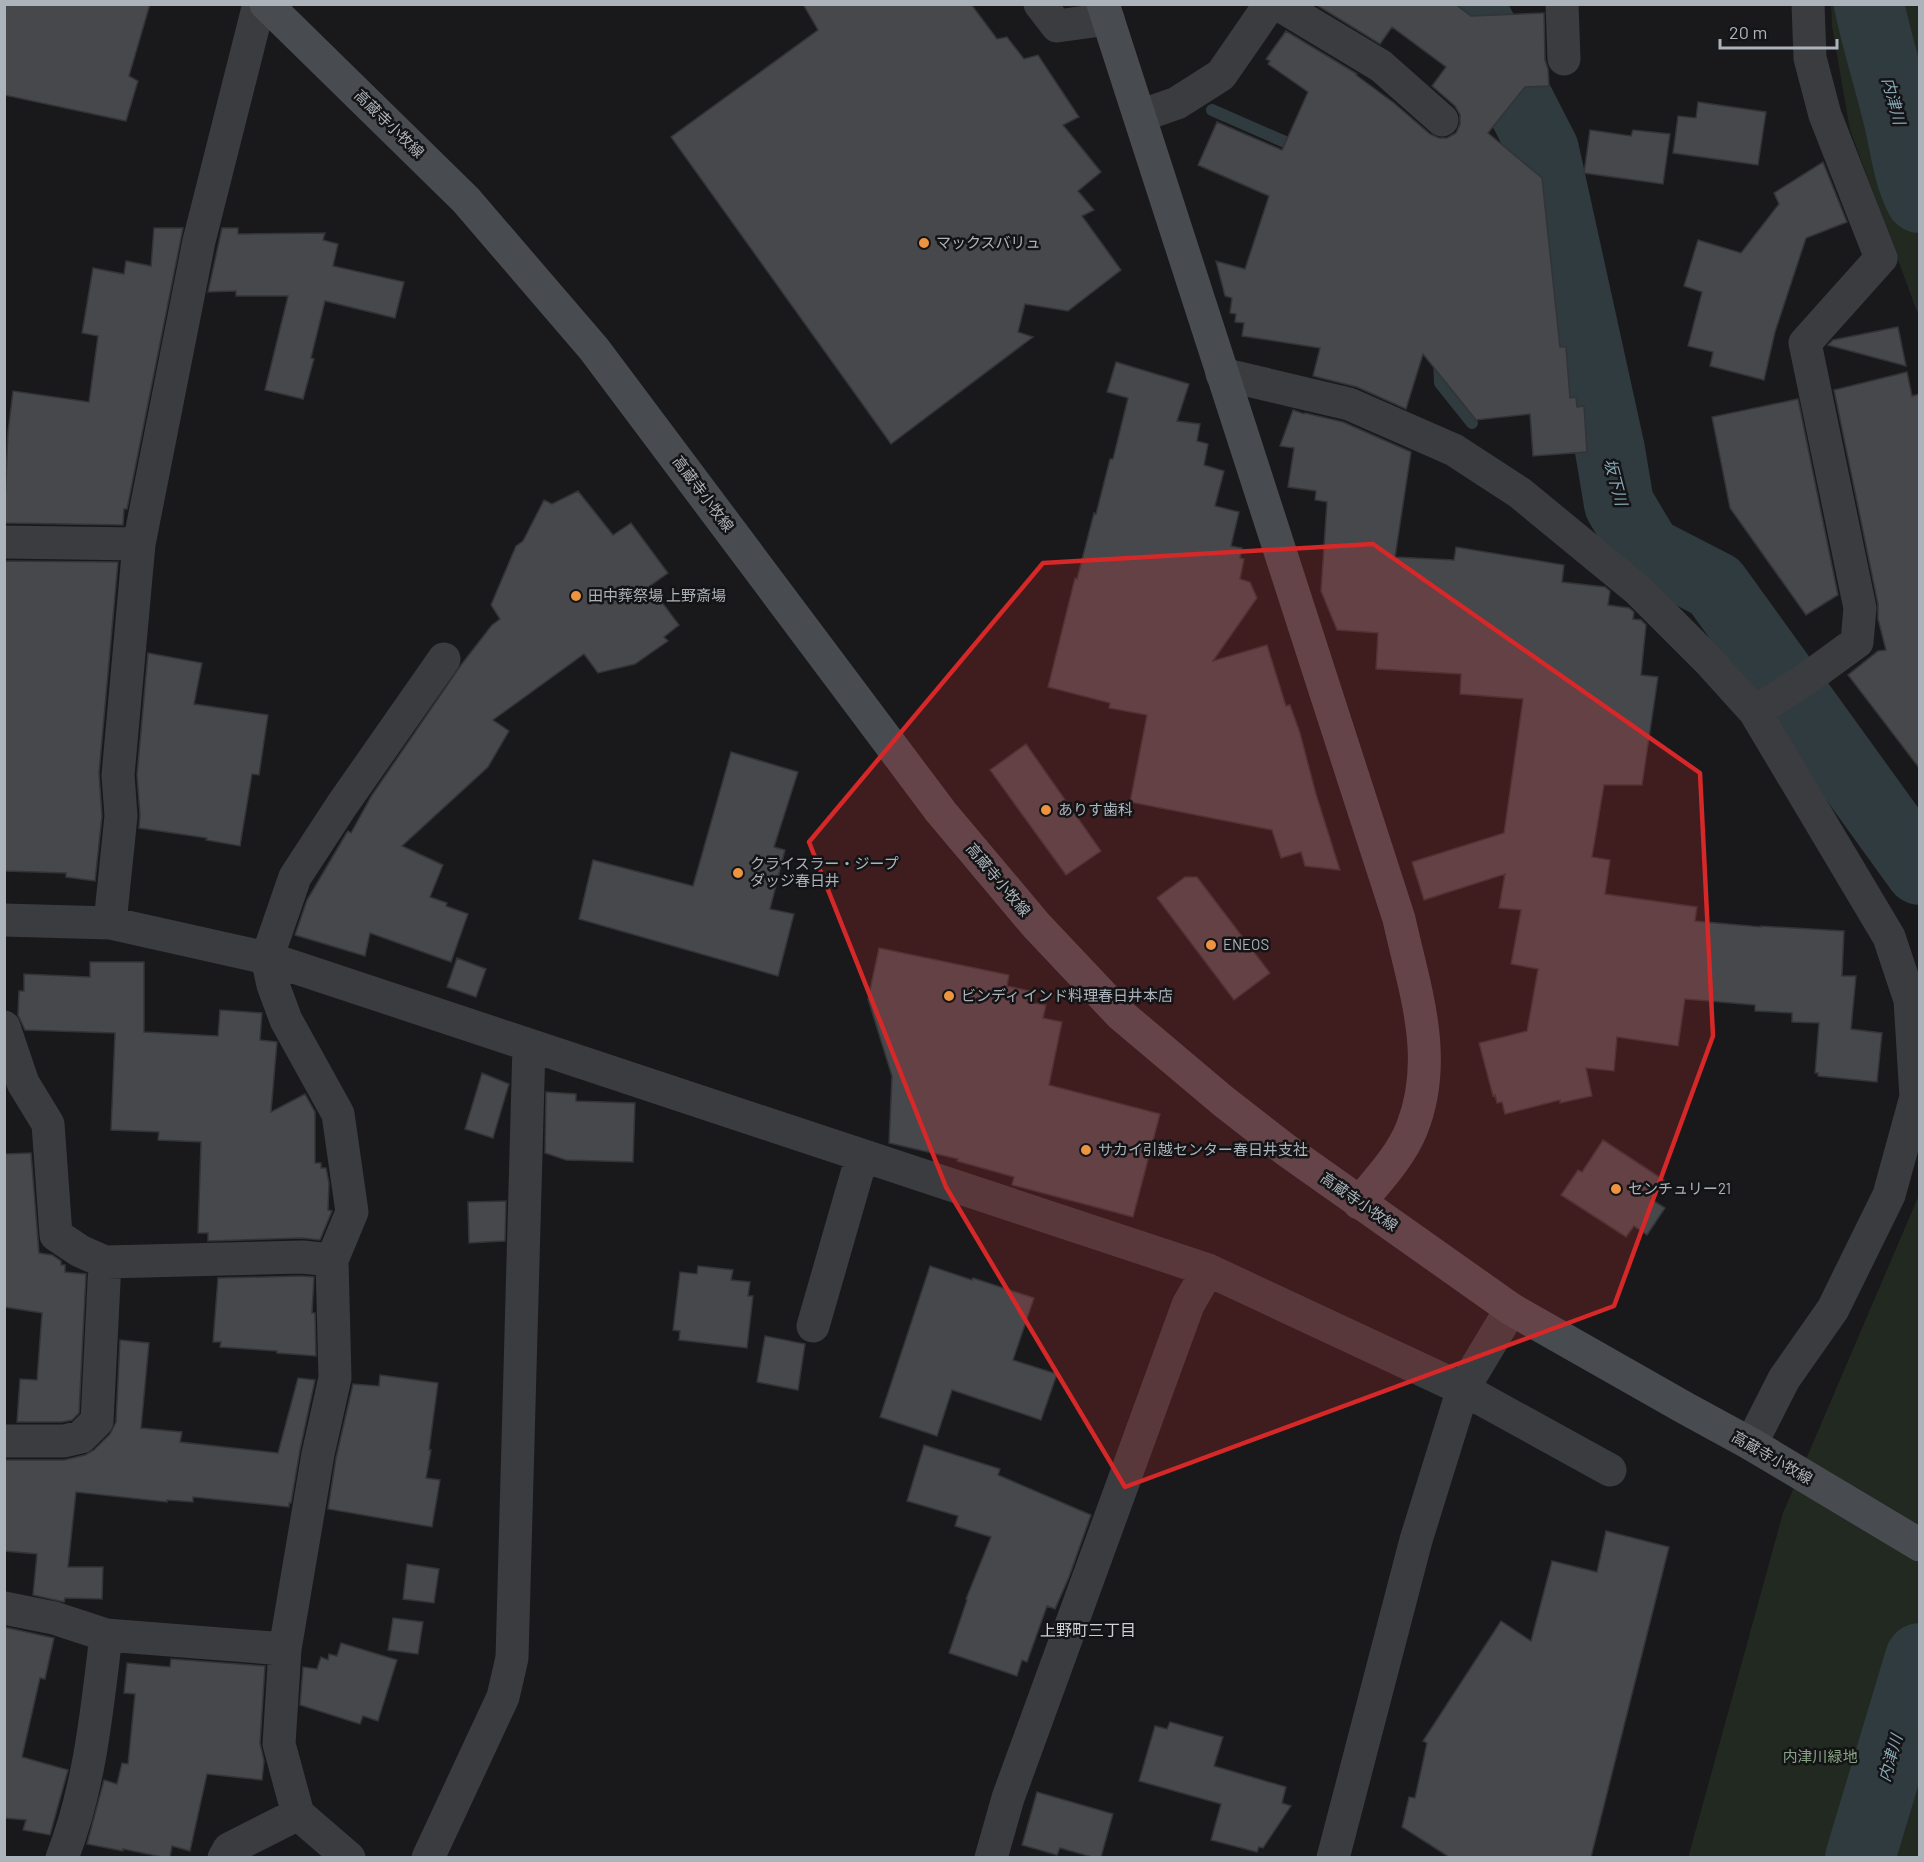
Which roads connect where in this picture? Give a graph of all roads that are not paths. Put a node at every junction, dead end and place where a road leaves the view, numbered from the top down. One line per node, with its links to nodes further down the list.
1 (259, 4): 14 (street)
2 (266, 4): 24 (main road, 高蔵寺小牧線)
3 (1040, 4): 8 (street)
4 (1270, 4): 10 (street)
5 (1278, 4): 11 (street)
6 (1562, 4): 9 (street)
7 (1808, 4): 16 (street)
8 (1105, 12): 10 (main road)
9 (1563, 59)
10 (1140, 116): 12 (main road)
11 (1442, 120)
12 (1222, 374): 16 (street); 24 (main road)
13 (4, 542): 14 (street)
14 (139, 544): 18 (street)
15 (444, 659): 19 (street)
16 (1761, 708): 32 (street)
17 (4, 920): 18 (street)
18 (110, 922): 19 (street)
19 (267, 958): 21 (street); 25 (street)
20 (4, 1027): 22 (street)
21 (530, 1045): 23 (street); 42 (street)
22 (14, 1084): 26 (street)
23 (862, 1156): 27 (street); 29 (street)
24 (1359, 1203): 28 (main road, 高蔵寺小牧線)
25 (332, 1260): 26 (street); 37 (street)
26 (105, 1262): 31 (street)
27 (1208, 1270): 30 (street); 43 (street)
28 (1511, 1309): 30 (street); 32 (main road, 高蔵寺小牧線)
29 (813, 1326)
30 (1463, 1389): 33 (street); 44 (street)
31 (4, 1441)
32 (1761, 1450): 34 (main road, 高蔵寺小牧線)
33 (1610, 1470)
34 (1920, 1545)
35 (4, 1608): 36 (street)
36 (106, 1635): 37 (street); 39 (street)
37 (285, 1649): 38 (street)
38 (298, 1814): 40 (street); 41 (street)
39 (62, 1857)
40 (224, 1857)
41 (349, 1857)
42 (428, 1857)
43 (991, 1857)
44 (1333, 1857)

